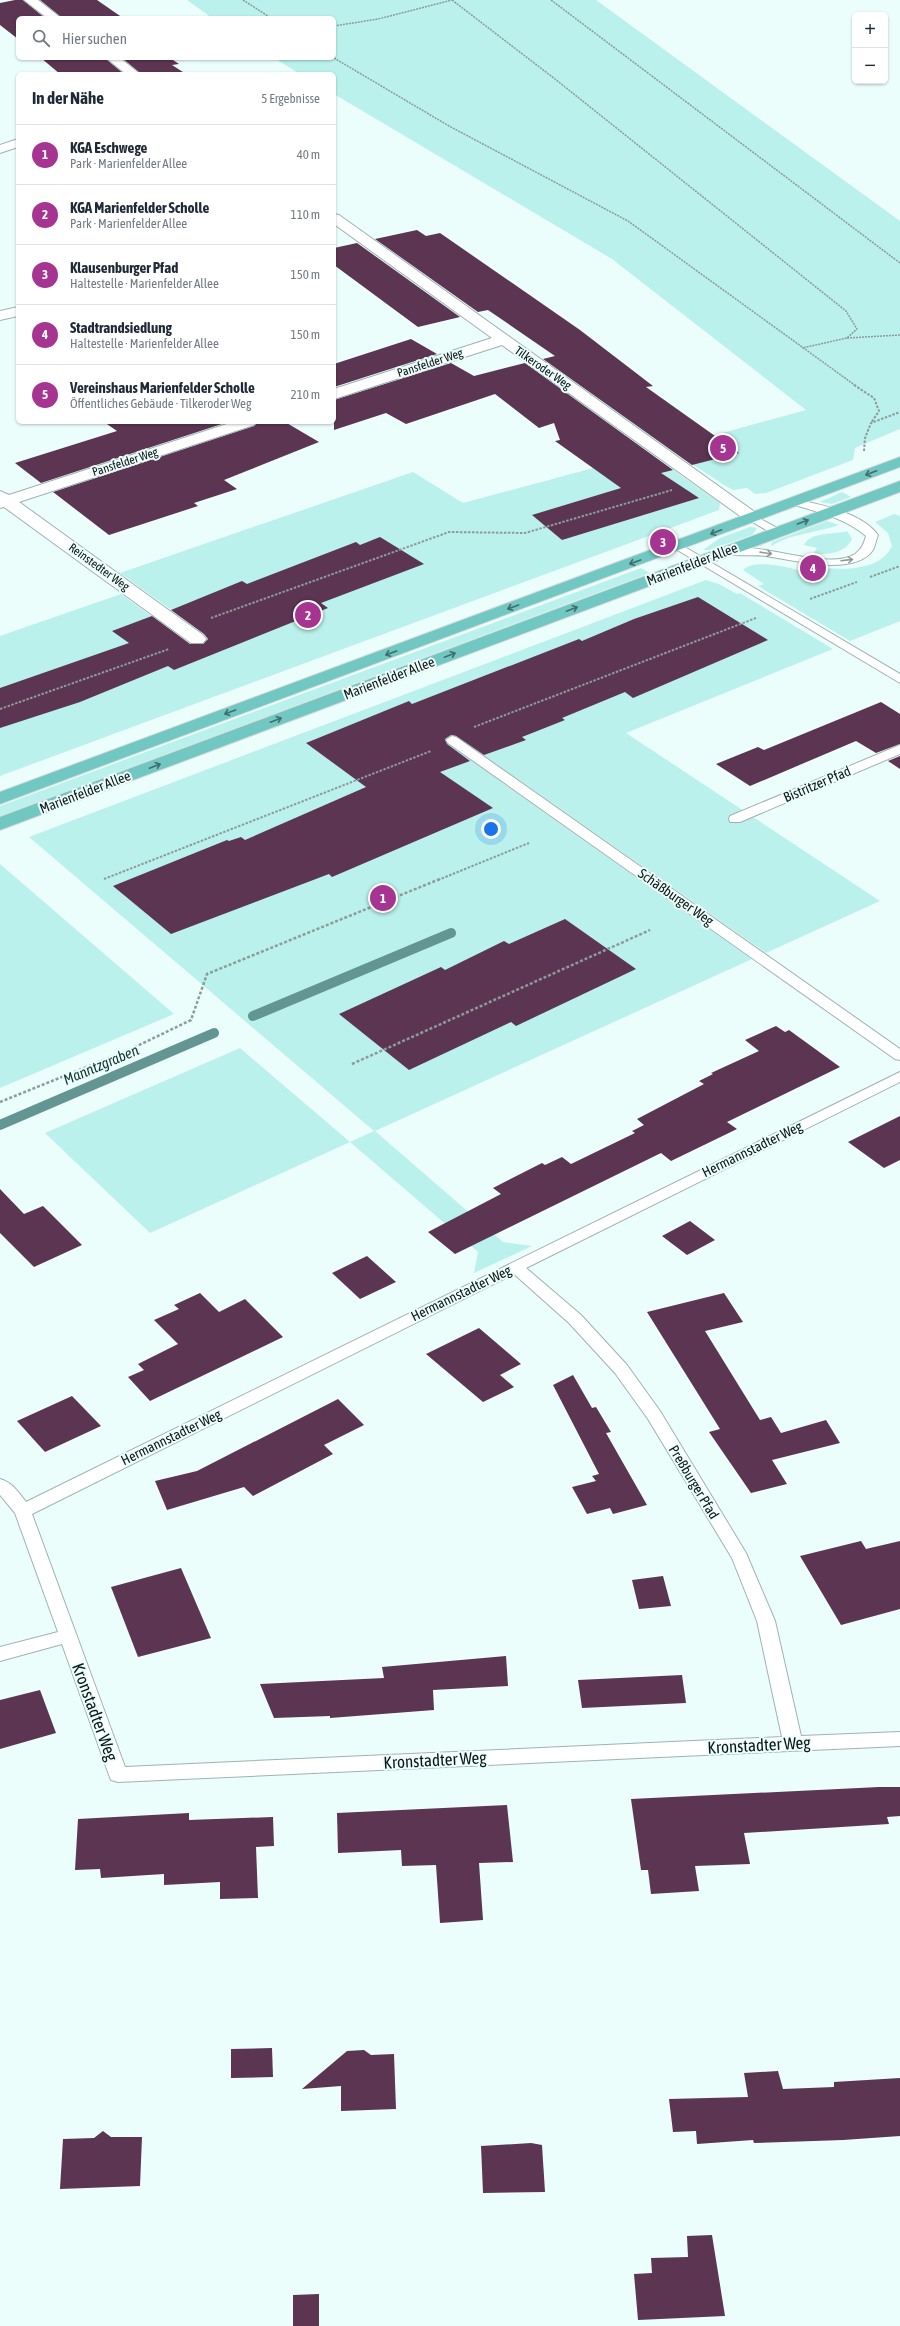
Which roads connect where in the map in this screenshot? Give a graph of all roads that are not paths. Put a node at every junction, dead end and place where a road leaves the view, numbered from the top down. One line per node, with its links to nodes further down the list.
1 (30, 0): 2 (street)
2 (52, 16)
3 (115, 60): 4 (street)
4 (131, 72)
5 (16, 144): 6 (street)
6 (0, 149)
7 (336, 219): 10 (street, Tilkeroder Weg)
8 (16, 312): 9 (street)
9 (0, 316)
10 (502, 340): 11 (street, Pansfelder Weg); 18 (street, Tilkeroder Weg)
11 (336, 393)
12 (243, 424): 15 (street, Pansfelder Weg)
13 (900, 462): 16 (main road, Marienfelder Allee, one-way to 16)
14 (900, 486): 17 (main road, Marienfelder Allee)
15 (2, 500): 23 (street, Reinstedter Weg)
16 (795, 502): 17 (lane); 18 (main road, Marienfelder Allee)
17 (831, 512): 19 (main road, Marienfelder Allee, one-way to 17); 21 (lane, one-way to 17)
18 (753, 518): 19 (lane); 20 (main road, Marienfelder Allee, one-way to 20)
19 (777, 532): 21 (main road, Marienfelder Allee)
20 (678, 546): 22 (lane); 27 (main road, Marienfelder Allee, one-way to 27)
21 (727, 551): 22 (main road, Marienfelder Allee)
22 (702, 561): 24 (lane); 29 (main road, Marienfelder Allee, one-way to 22)
23 (197, 639)
24 (900, 679)
25 (452, 740): 30 (lane, Schäßburger Weg)
26 (900, 749): 28 (lane, Bistritzer Pfad)
27 (0, 798)
28 (735, 819)
29 (0, 824)
30 (900, 1056)
31 (900, 1076): 32 (lane, Hermannstadter Weg)
32 (515, 1266): 34 (lane, Hermannstadter Weg); 38 (lane, Preßburger Pfad)
33 (0, 1485): 34 (lane, Kronstadter Weg)
34 (23, 1511): 35 (lane, Kronstadter Weg)
35 (67, 1636): 36 (lane); 38 (lane, Kronstadter Weg)
36 (0, 1654)
37 (900, 1739): 38 (lane, Kronstadter Weg)
38 (793, 1744)

